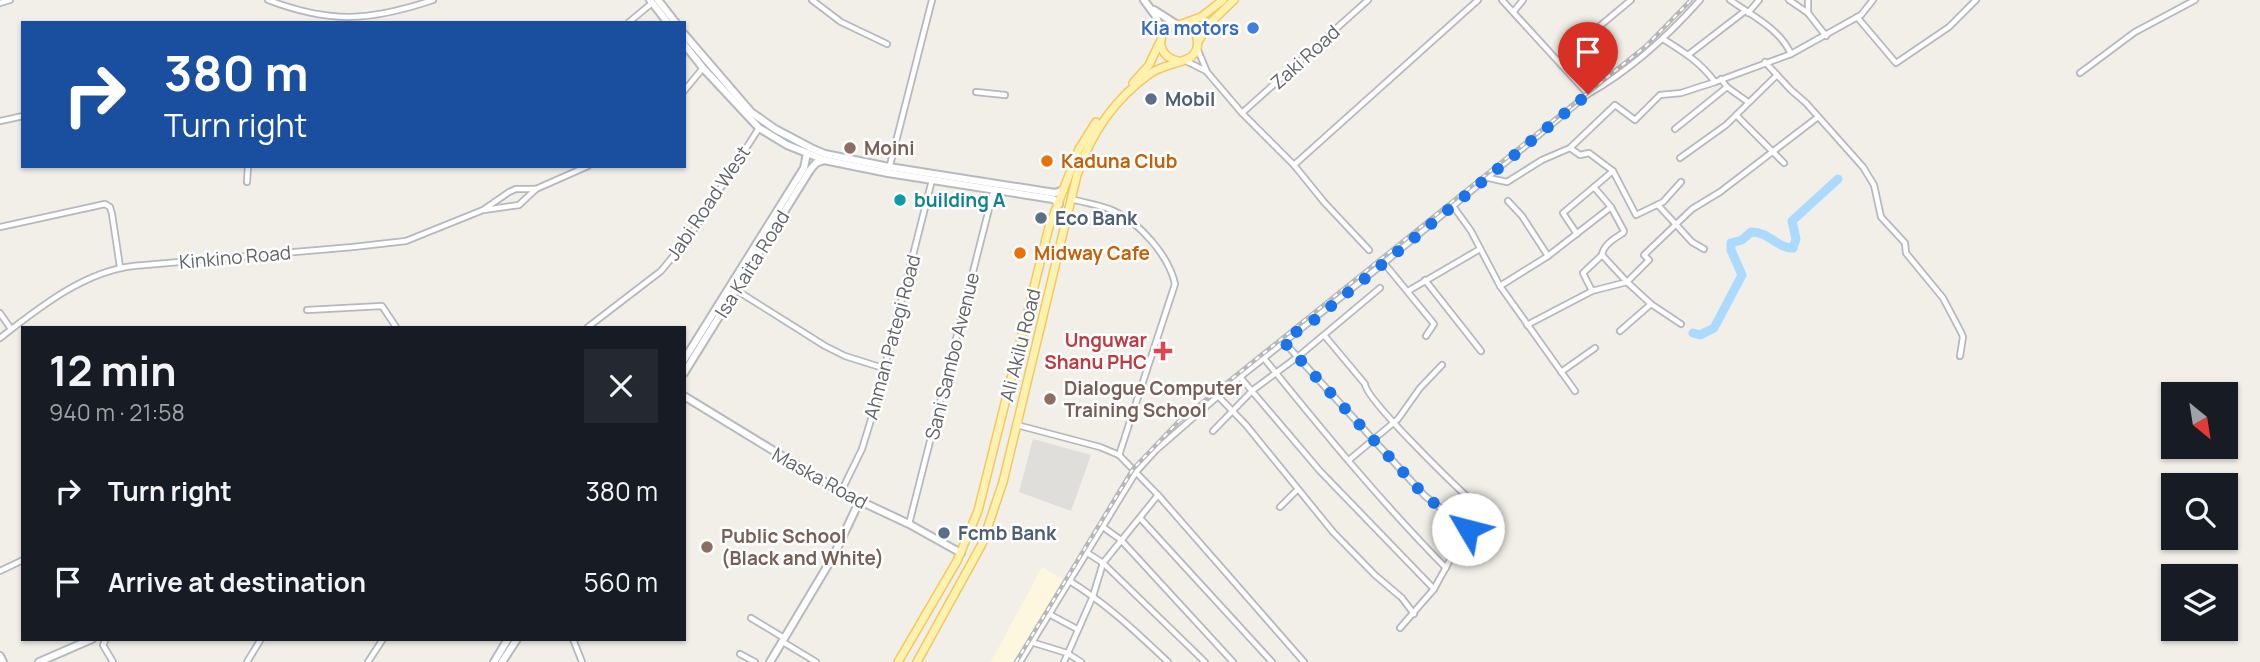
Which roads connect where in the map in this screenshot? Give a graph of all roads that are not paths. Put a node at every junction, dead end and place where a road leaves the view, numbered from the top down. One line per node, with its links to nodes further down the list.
1 (10, 0): 22 (street)
2 (268, 0): 28 (street)
3 (433, 0): 28 (street)
4 (812, 0): 37 (street)
5 (932, 0): 73 (street)
6 (1223, 0): 32 (main road)
7 (1234, 0): 38 (main road)
8 (1368, 0): 57 (street, Zaki Road)
9 (1478, 0): 70 (street)
10 (1502, 0): 24 (street)
11 (1523, 0): 24 (street)
12 (1630, 0): 42 (street)
13 (1700, 0): 36 (street)
14 (1730, 0): 25 (street)
15 (1759, 0): 25 (street)
16 (1789, 0): 26 (street)
17 (1808, 0): 26 (street)
18 (1873, 0): 27 (street)
19 (1976, 0): 27 (street)
20 (2194, 0): 47 (street)
21 (653, 1): 29 (street); 30 (main road); 31 (main road)
22 (0, 3)
23 (1147, 3): 32 (main road); 35 (main road)
24 (1514, 11): 42 (street)
25 (1747, 12): 40 (street); 41 (street)
26 (1808, 13): 34 (street)
27 (1857, 17): 34 (street)
28 (334, 20)
29 (630, 21)
30 (667, 21)
31 (674, 21)
32 (1179, 24): 35 (main road); 38 (main road)
33 (686, 36): 73 (main road)
34 (1825, 36): 40 (street)
35 (1162, 37): 43 (main road); 82 (main road, Ali Akilu Road)
36 (1663, 39): 41 (street); 54 (street)
37 (887, 44)
38 (1198, 45): 43 (main road); 46 (street)
39 (686, 46): 45 (main road)
40 (1791, 54): 44 (street)
41 (1688, 55): 50 (street)
42 (1558, 60): 54 (street)
43 (1181, 61): 46 (street); 83 (main road, Ali Akilu Road)
44 (1765, 62): 48 (street); 49 (street)
45 (704, 68): 52 (street); 62 (main road)
46 (1207, 72): 57 (street)
47 (2080, 73)
48 (1777, 75): 56 (street); 60 (street)
49 (1721, 79): 50 (street); 51 (street)
50 (1715, 82): 64 (street)
51 (1727, 87): 56 (street); 63 (street)
52 (686, 88)
53 (976, 92): 55 (street)
54 (1588, 94): 75 (street)
55 (1005, 96)
56 (1748, 102): 58 (street)
57 (1242, 113): 70 (street)
58 (1736, 115): 65 (street); 67 (street)
59 (21, 116): 61 (street)
60 (1818, 117): 65 (street); 123 (street)
61 (0, 121)
62 (759, 128): 66 (main road); 114 (street, Jabi Road West)
63 (1675, 129)
64 (1570, 148): 74 (street); 75 (street)
65 (1772, 150): 69 (street); 90 (street)
66 (807, 153): 68 (main road); 93 (main road, Isa Kaita Road)
67 (1680, 158)
68 (824, 160): 73 (main road); 93 (main road, Isa Kaita Road)
69 (1784, 163)
70 (1294, 165): 96 (street)
71 (248, 168): 77 (street)
72 (583, 168): 81 (street, Kinkino Road)
73 (888, 170): 76 (main road); 82 (main road)
74 (1614, 171): 79 (street); 86 (street)
75 (1488, 178): 87 (street)
76 (932, 179): 80 (main road); 128 (street, Ahman Pategi Road)
77 (247, 182)
78 (1681, 182): 86 (street)
79 (1594, 187): 88 (street); 92 (street)
80 (995, 188): 85 (main road); 151 (street, Sani Sambo Avenue)
81 (536, 189): 89 (street, Kinkino Road); 89 (street, Kinkino Road)
82 (1063, 190): 85 (main road, Ali Akilu Road)
83 (1071, 199): 139 (main road, Ali Akilu Road); 142 (street)
84 (1508, 201): 98 (street)
85 (1059, 204): 156 (main road, Ali Akilu Road)
86 (1657, 205): 90 (street)
87 (1454, 206): 94 (street); 99 (street)
88 (1611, 207): 92 (street); 97 (street)
89 (483, 210): 100 (street, Kinkino Road)
90 (1674, 225): 95 (street); 102 (street)
91 (0, 228): 100 (street)
92 (1577, 234): 98 (street)
93 (764, 237): 105 (main road, Isa Kaita Road); 124 (main road, Isa Kaita Road)
94 (1480, 249): 101 (street); 103 (street)
95 (1704, 249)
96 (1369, 250)
97 (1602, 255): 102 (street); 107 (street)
98 (1548, 256): 103 (street)
99 (1384, 263): 106 (street); 120 (street)
100 (120, 268): 115 (street, Kinkino Road)
101 (1425, 280): 106 (street); 122 (street)
102 (1627, 282): 107 (street); 108 (street)
103 (1500, 286): 112 (street)
104 (1380, 288): 117 (street)
105 (736, 290): 128 (street); 129 (main road, Isa Kaita Road)
106 (1408, 291): 118 (street)
107 (1591, 291): 112 (street)
108 (1651, 304): 111 (street); 116 (street)
109 (307, 310): 113 (street)
110 (0, 313): 115 (street)
111 (1681, 324)
112 (1527, 325): 130 (street)
113 (395, 326)
114 (589, 326)
115 (11, 329): 119 (street, Kinkino Road)
116 (1620, 331)
117 (1324, 335): 126 (street); 138 (street)
118 (1426, 335)
119 (0, 338)
120 (1283, 341): 125 (street); 126 (street)
121 (1595, 348): 130 (street)
122 (1481, 351)
123 (1960, 356)
124 (686, 357)
125 (1264, 357): 131 (street); 132 (street)
126 (1297, 357): 131 (street); 141 (street)
127 (1442, 365): 138 (street)
128 (884, 368): 146 (street, Ahman Pategi Road)
129 (686, 370)
130 (1561, 372): 134 (street)
131 (1276, 373): 133 (street); 143 (street)
132 (1240, 377): 133 (street); 135 (street)
133 (1253, 390): 137 (street); 162 (street)
134 (1575, 391)
135 (1217, 396): 137 (street); 144 (street)
136 (686, 397): 146 (main road, Maska Road)
137 (1233, 411): 140 (street); 145 (street)
138 (1393, 423): 141 (street); 153 (street)
139 (1016, 425): 142 (street); 195 (main road, Ali Akilu Road)
140 (1213, 431)
141 (1374, 441): 143 (street); 153 (street)
142 (1119, 455): 144 (street)
143 (1349, 460): 159 (street)
144 (1136, 472): 147 (street); 152 (street)
145 (1298, 489): 149 (street); 165 (street)
146 (841, 492): 148 (main road, Maska Road)
147 (1158, 495): 150 (street); 203 (street)
148 (859, 502): 151 (main road, Maska Road); 169 (main road)
149 (1280, 507)
150 (1140, 519): 154 (street); 202 (street)
151 (909, 524): 156 (main road, Maska Road)
152 (1102, 527): 154 (street); 155 (street)
153 (1468, 529): 159 (street)
154 (1121, 540): 158 (street); 201 (street)
155 (1086, 552): 158 (street); 161 (street)
156 (961, 553): 194 (main road, Ali Akilu Road)
157 (21, 561): 160 (street)
158 (1103, 563): 163 (street); 200 (street)
159 (1446, 568): 162 (street)
160 (0, 571)
161 (1068, 580): 163 (street); 164 (street)
162 (1434, 589): 165 (street)
163 (1093, 596): 168 (street); 199 (street)
164 (1049, 614): 168 (street); 178 (street)
165 (1414, 614): 167 (street)
166 (751, 618): 169 (street)
167 (1400, 628)
168 (1077, 629): 181 (street)
169 (784, 640): 192 (main road); 193 (street)
170 (88, 641): 184 (main road)
171 (93, 641): 179 (street)
172 (105, 641): 179 (street)
173 (260, 641): 186 (street)
174 (382, 641): 187 (street)
175 (507, 641): 188 (main road)
176 (516, 641): 189 (main road)
177 (574, 641): 190 (street)
178 (1031, 642): 181 (street); 196 (street)
179 (103, 645): 185 (street)
180 (740, 653): 191 (street)
181 (1067, 653): 197 (street); 198 (street)
182 (0, 656): 183 (main road)
183 (3, 662)
184 (39, 662)
185 (113, 662)
186 (247, 662)
187 (368, 662)
188 (494, 662)
189 (502, 662)
190 (582, 662)
191 (755, 662)
192 (770, 662)
193 (816, 662)
194 (898, 662)
195 (916, 662)
196 (1020, 662)
197 (1064, 662)
198 (1081, 662)
199 (1168, 662)
200 (1205, 662)
201 (1233, 662)
202 (1272, 662)
203 (1304, 662)

